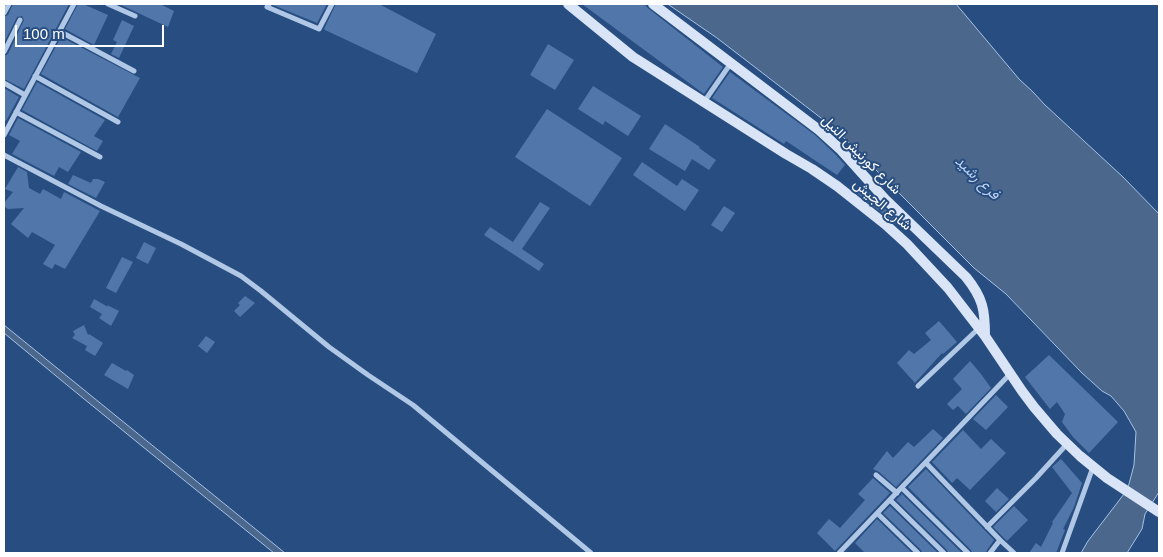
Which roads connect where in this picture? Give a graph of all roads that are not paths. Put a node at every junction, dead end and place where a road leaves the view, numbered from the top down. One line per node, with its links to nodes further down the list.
1 (9, 4): 8 (street)
2 (74, 4): 11 (street)
3 (108, 4): 9 (street)
4 (269, 4): 5 (street)
5 (330, 4)
6 (568, 4): 18 (main road, شارع الجيش)
7 (653, 4): 13 (main road, شارع كورنيش النيل)
8 (4, 13)
9 (135, 16)
10 (20, 20): 12 (street)
11 (59, 32): 14 (street); 15 (street)
12 (4, 52)
13 (731, 63): 18 (street); 24 (main road, شارع كورنيش النيل)
14 (134, 71)
15 (35, 76): 17 (street); 20 (street)
16 (4, 84): 17 (street)
17 (25, 95): 19 (street)
18 (704, 102): 24 (main road, شارع الجيش)
19 (16, 112): 21 (street); 23 (street)
20 (118, 122)
21 (4, 135)
22 (4, 155): 38 (street)
23 (100, 157)
24 (982, 332): 25 (main road, شارع الجيش); 26 (street)
25 (1010, 374): 27 (main road, شارع الجيش); 28 (street)
26 (918, 386)
27 (1067, 444): 29 (main road, شارع الجيش); 36 (street)
28 (926, 463): 31 (street); 36 (street)
29 (1093, 467): 34 (main road, شارع الجيش); 45 (street)
30 (876, 475): 32 (street)
31 (902, 488): 32 (street); 42 (street)
32 (897, 494): 33 (street)
33 (890, 500): 35 (street); 41 (street)
34 (1156, 509)
35 (878, 514): 39 (street); 40 (street)
36 (987, 527): 37 (street)
37 (1000, 540): 43 (street); 44 (street)
38 (592, 553)
39 (839, 553)
40 (918, 553)
41 (944, 553)
42 (968, 553)
43 (990, 553)
44 (1014, 553)
45 (1062, 553)

